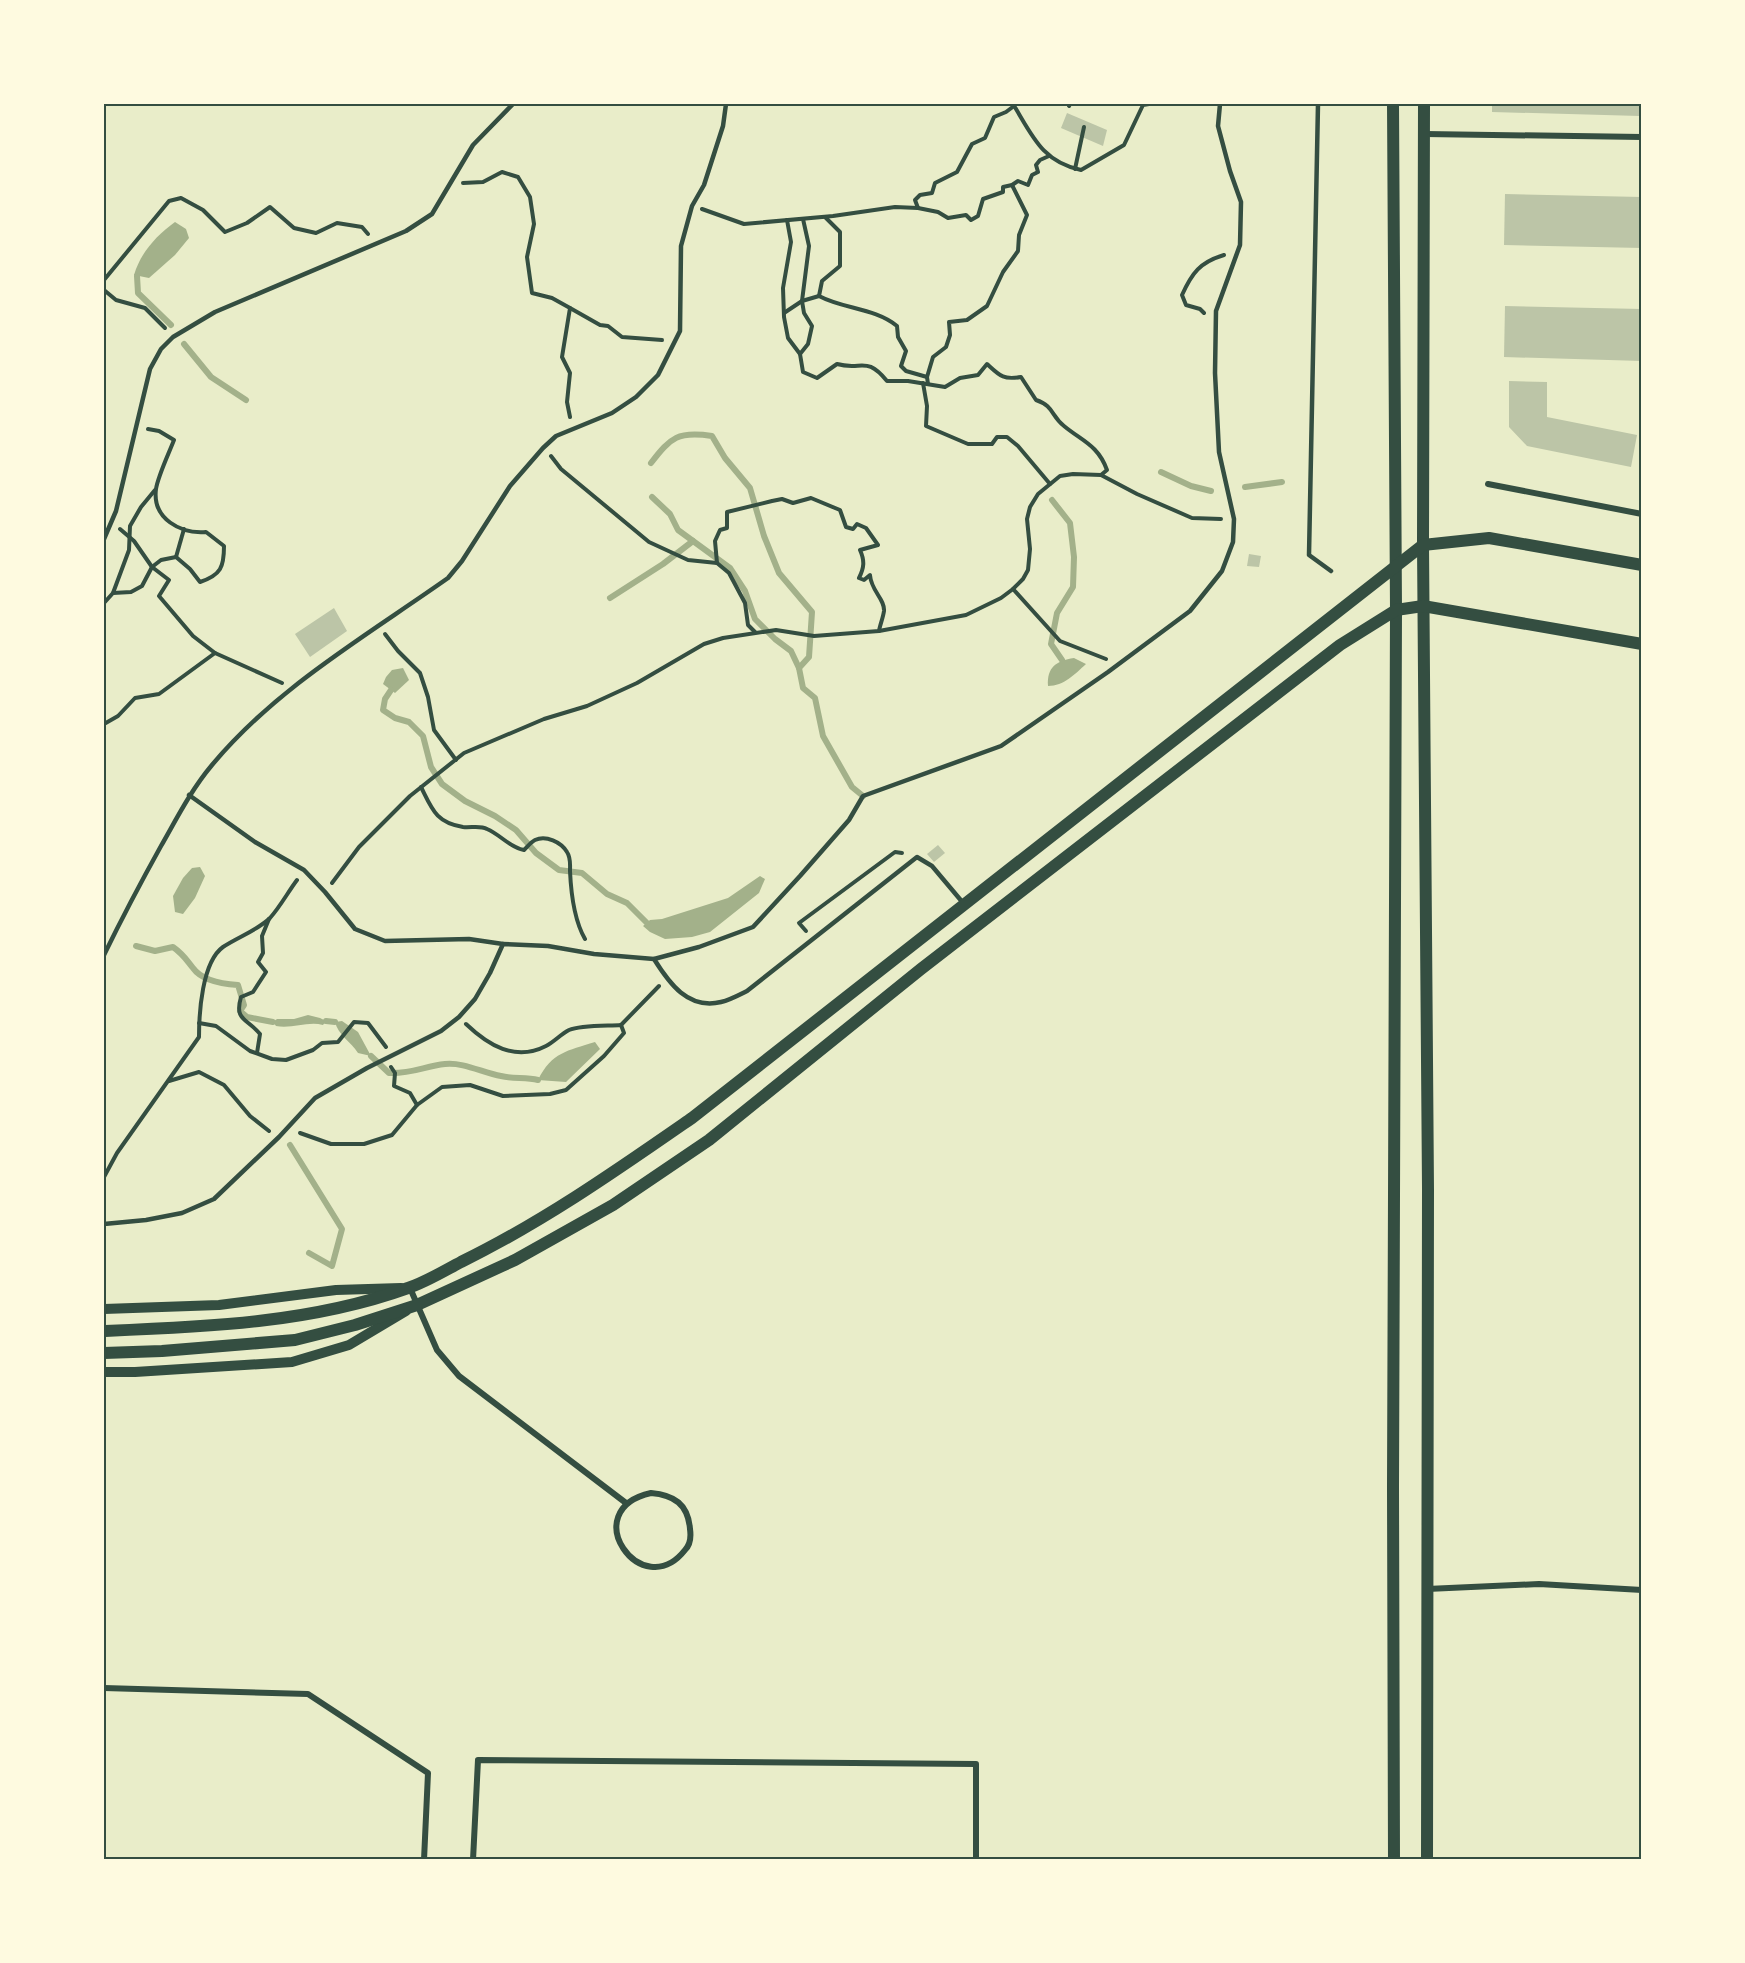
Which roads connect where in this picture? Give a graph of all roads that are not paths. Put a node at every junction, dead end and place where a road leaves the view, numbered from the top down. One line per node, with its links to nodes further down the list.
1 (513, 104): 11 (lane)
2 (726, 104): 19 (lane)
3 (1220, 104): 23 (lane)
4 (1318, 104): 15 (lane)
5 (1394, 104): 14 (main road)
6 (1424, 104): 7 (main road)
7 (1425, 134): 8 (street); 12 (main road)
8 (1641, 137)
9 (1488, 484): 10 (street)
10 (1641, 514)
11 (104, 539)
12 (1423, 545): 13 (main road); 14 (main road); 16 (main road)
13 (1641, 565)
14 (1395, 566): 17 (main road); 20 (main road)
15 (1330, 571)
16 (1423, 606): 17 (main road); 18 (main road); 32 (main road)
17 (1396, 610): 26 (main road); 38 (main road)
18 (1641, 644)
19 (189, 795): 21 (lane); 22 (lane)
20 (964, 904): 23 (lane); 25 (main road)
21 (502, 944): 23 (lane); 24 (lane)
22 (104, 955)
23 (654, 960)
24 (104, 1224)
25 (410, 1288): 26 (street); 27 (street); 28 (main road)
26 (417, 1305): 29 (main road); 30 (street); 31 (street)
27 (104, 1309)
28 (104, 1331)
29 (104, 1353)
30 (104, 1372)
31 (626, 1503): 31 (street)
32 (1427, 1589): 33 (street); 39 (main road)
33 (1641, 1590)
34 (104, 1688): 35 (street)
35 (424, 1860)
36 (472, 1860): 37 (street)
37 (976, 1860)
38 (1394, 1860)
39 (1427, 1860)

